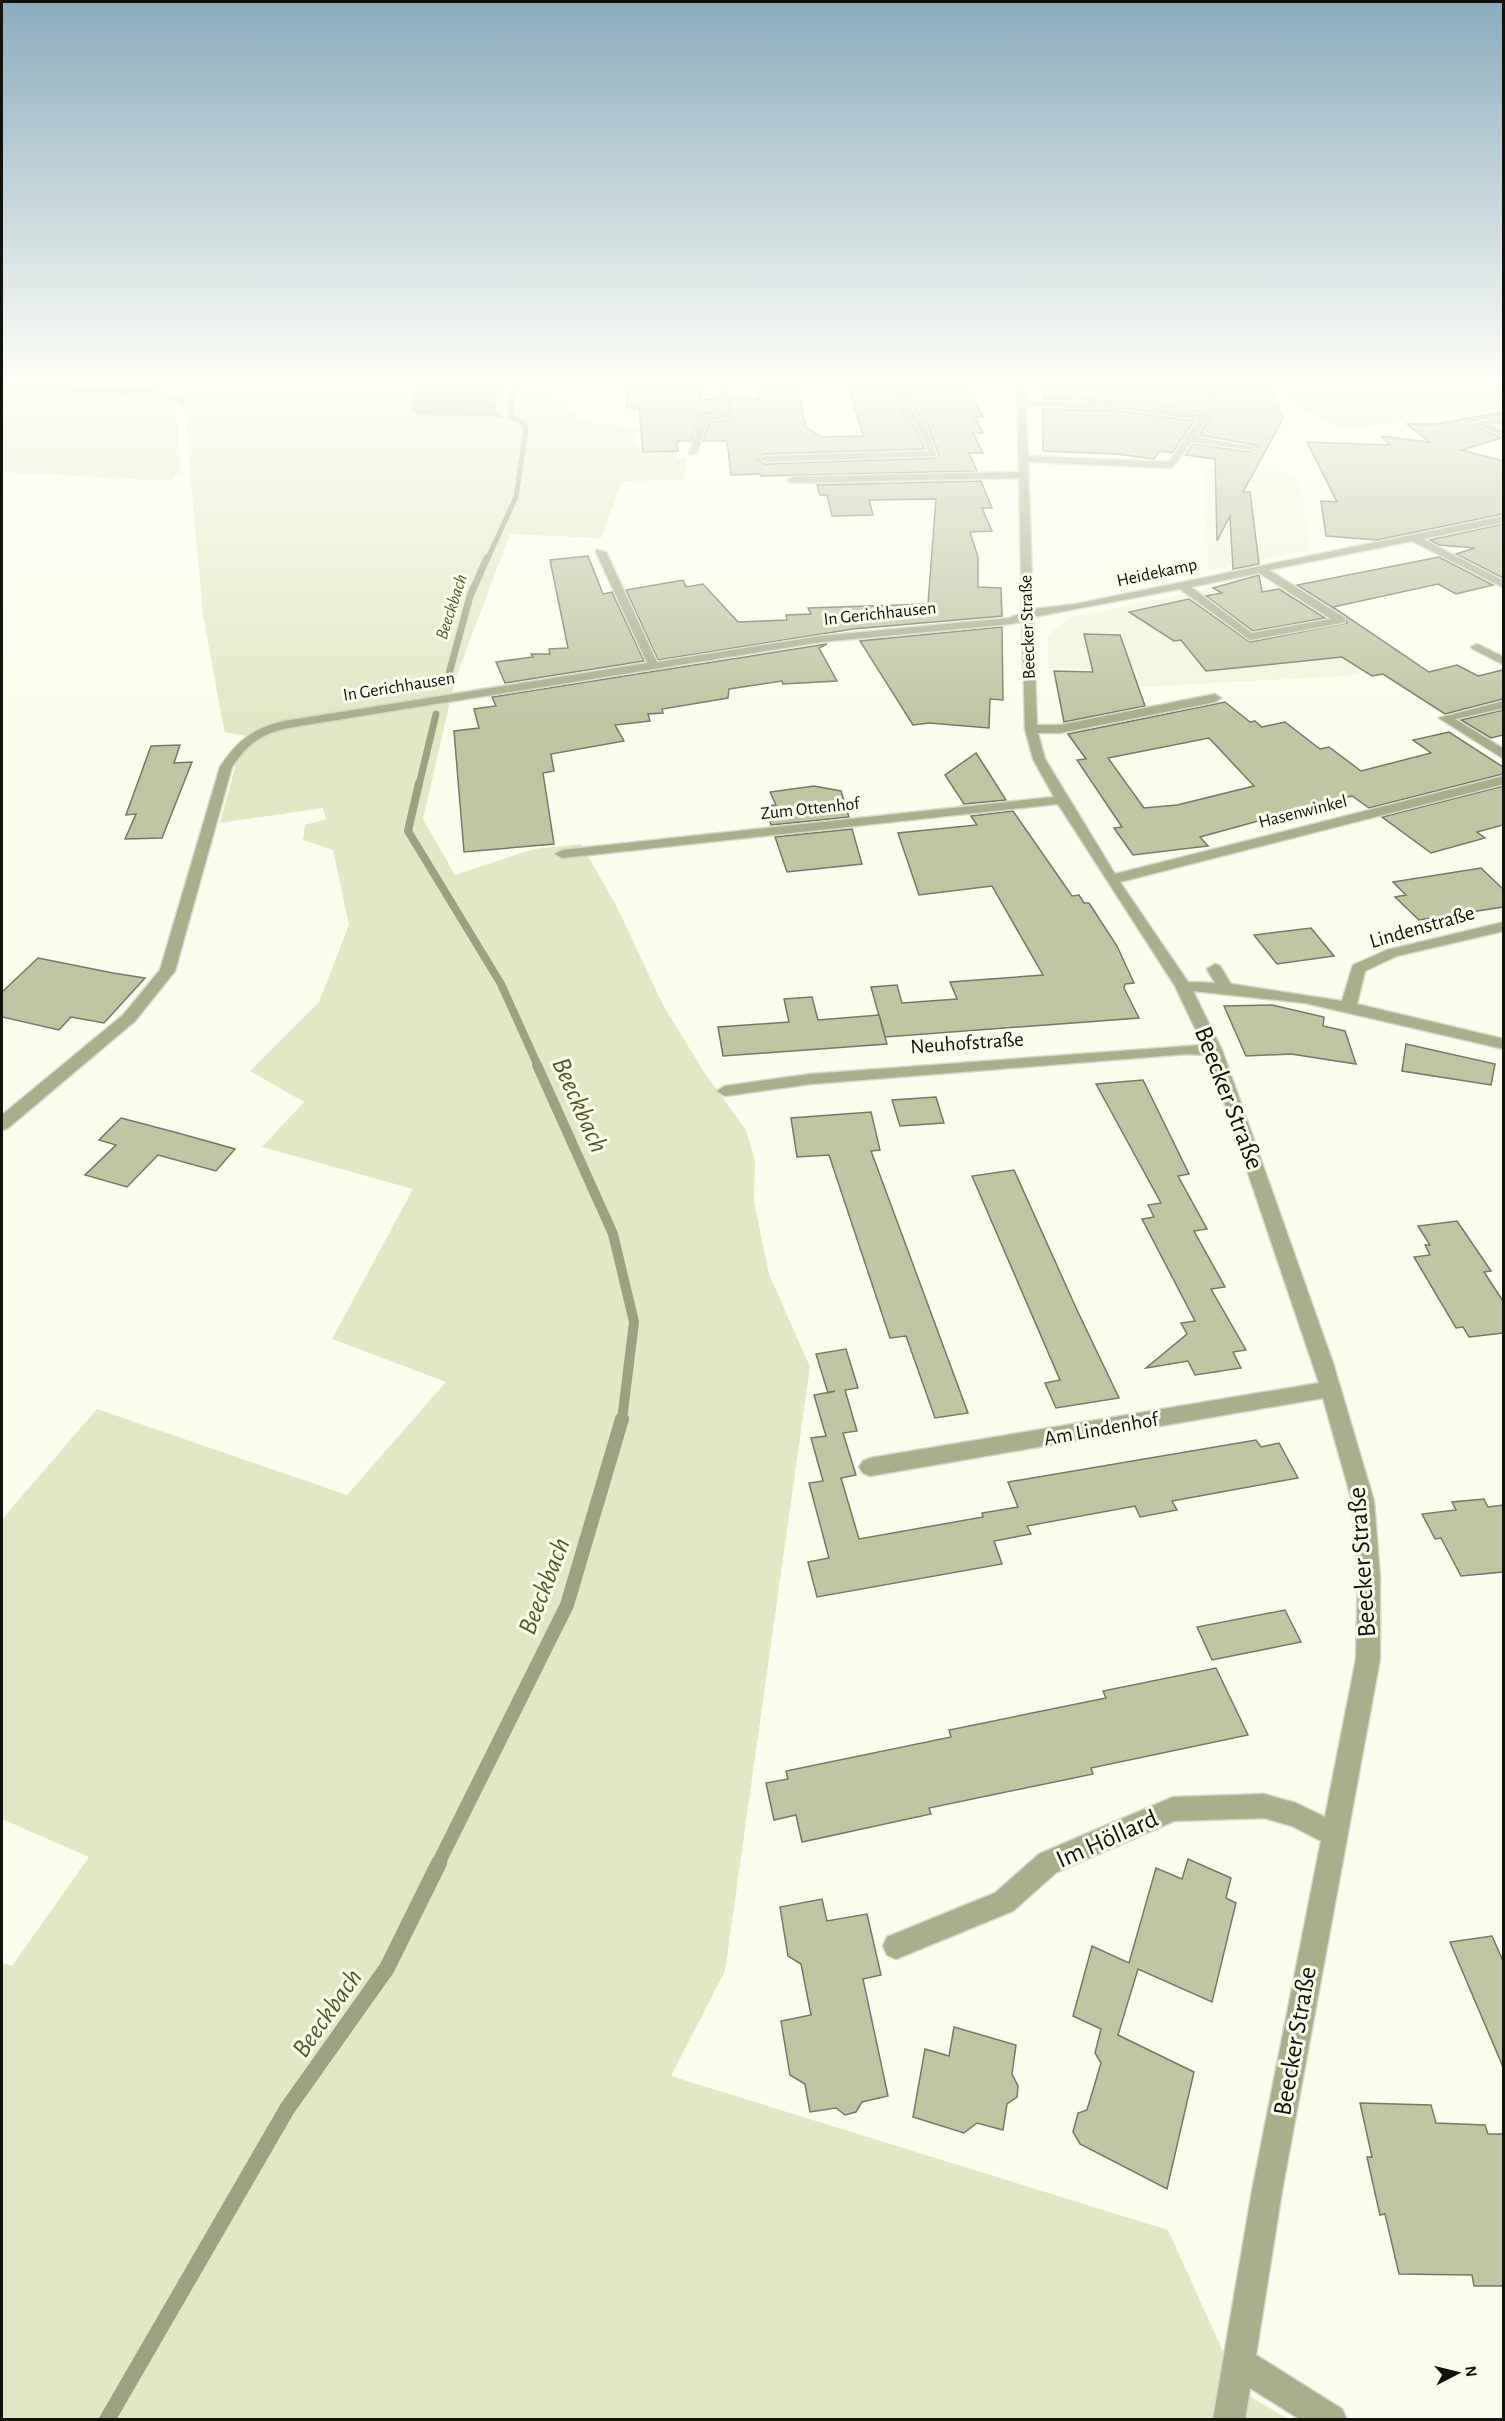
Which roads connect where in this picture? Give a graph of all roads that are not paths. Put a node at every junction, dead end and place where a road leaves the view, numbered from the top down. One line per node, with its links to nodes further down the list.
1 (1025, 493): 8 (street, Beecker Straße)
2 (1503, 519): 3 (street, Heidekamp)
3 (1414, 538): 5 (street, Heidekamp); 7 (street)
4 (601, 552): 11 (street)
5 (1260, 569): 6 (street, Heidekamp); 6 (street)
6 (1182, 585): 8 (street, Heidekamp)
7 (1503, 585)
8 (1028, 614): 11 (street, In Gerichhausen); 14 (street, Beecker Straße)
9 (1477, 646): 10 (street)
10 (1503, 662)
11 (654, 667): 28 (street, In Gerichhausen)
12 (1215, 698): 14 (street)
13 (1503, 704): 15 (street)
14 (1031, 729): 17 (street, Beecker Straße)
15 (1503, 755)
16 (1503, 780): 19 (street, Hasenwinkel)
17 (1062, 800): 18 (street, Zum Ottenhof); 19 (street, Beecker Straße)
18 (562, 854)
19 (1111, 879): 22 (street, Beecker Straße)
20 (1503, 926): 24 (street, Lindenstraße)
21 (1215, 969): 23 (street)
22 (1183, 986): 23 (street); 26 (street, Beecker Straße)
23 (1225, 987): 24 (street)
24 (1348, 1008): 25 (street)
25 (1503, 1044)
26 (1214, 1050): 27 (street, Neuhofstraße); 29 (street, Beecker Straße)
27 (725, 1091)
28 (2, 1124)
29 (1332, 1389): 30 (street, Am Lindenhof); 31 (street, Beecker Straße)
30 (870, 1467)
31 (1333, 1834): 32 (street, Im Höllard); 33 (street, Beecker Straße)
32 (896, 1946)
33 (1240, 2363): 34 (street, Beecker Straße); 35 (street)
34 (1229, 2420)
35 (1331, 2420)

